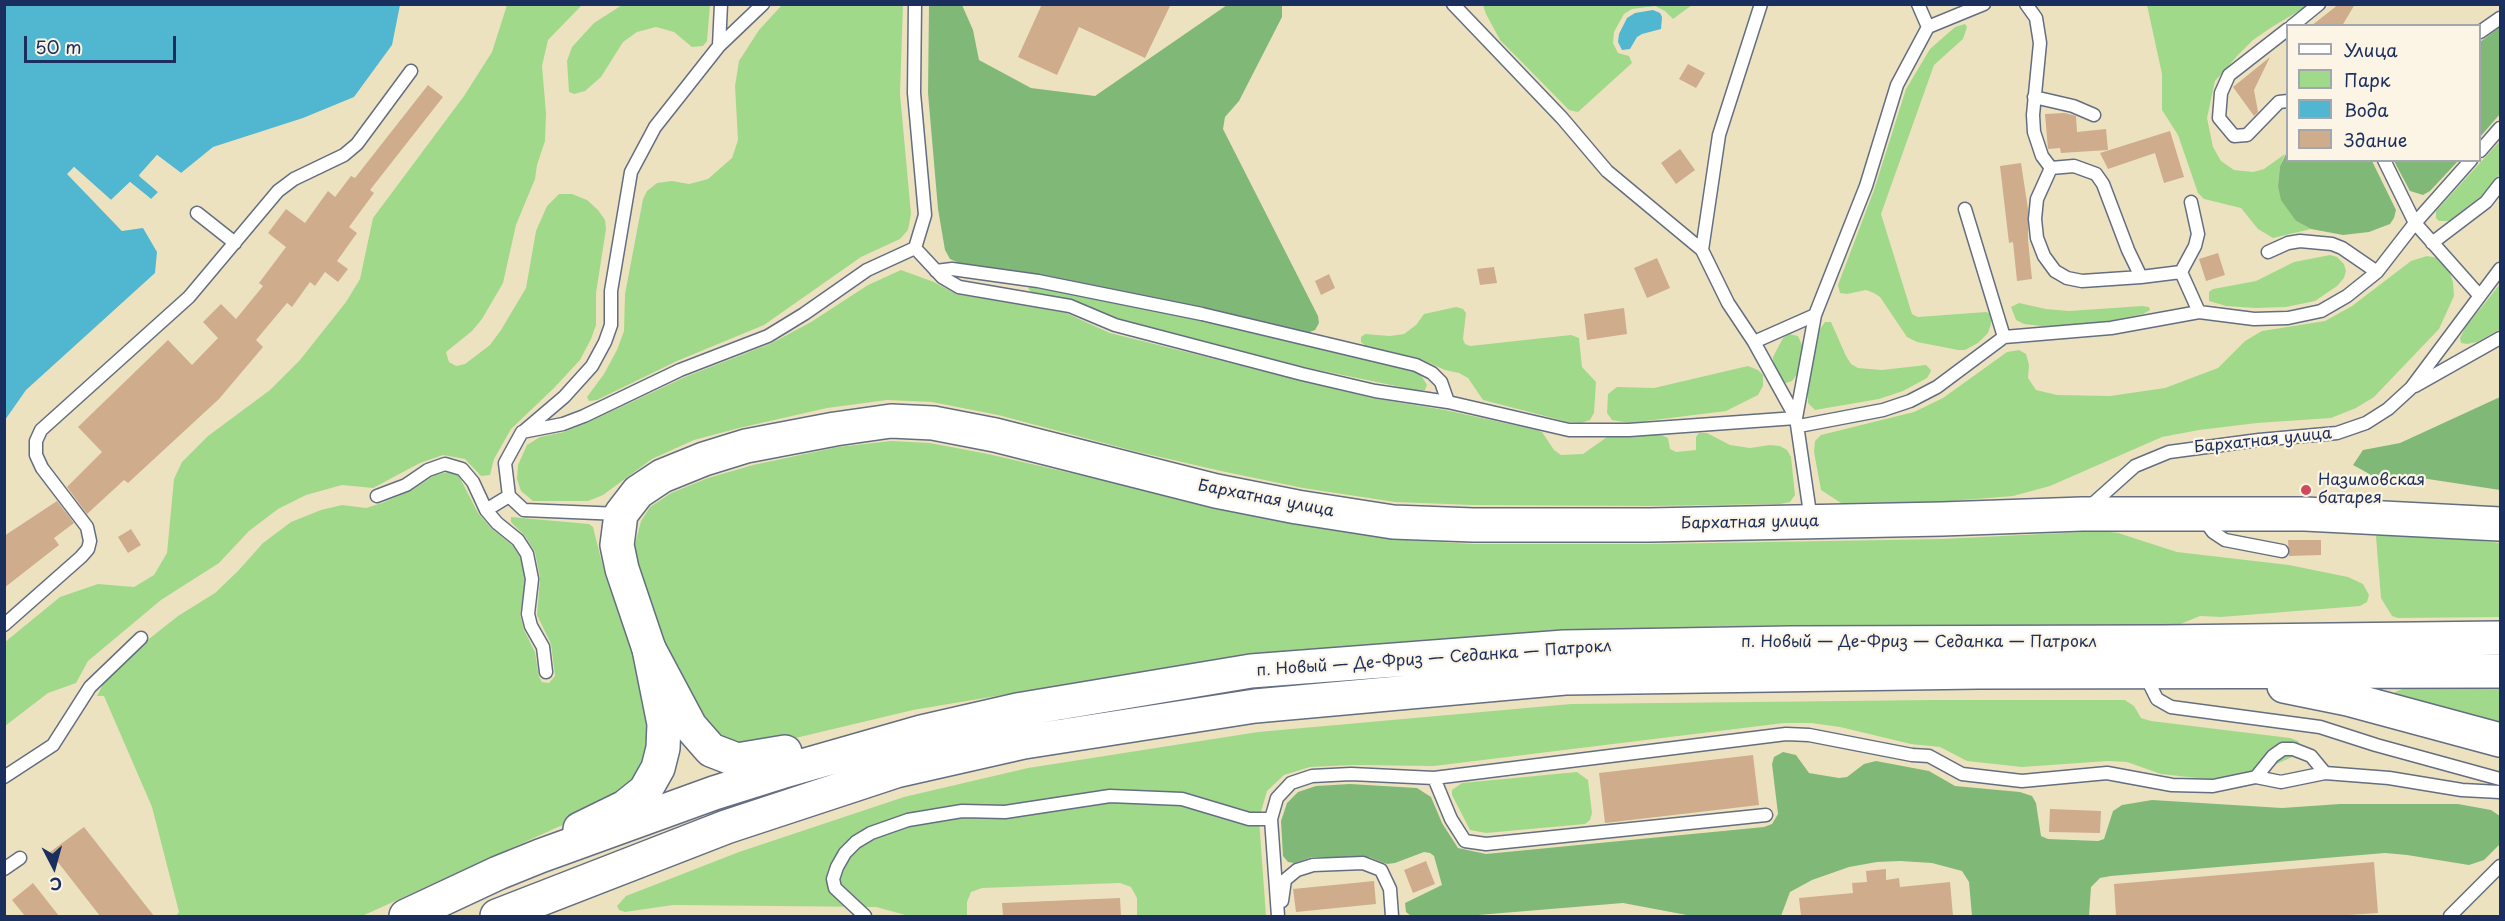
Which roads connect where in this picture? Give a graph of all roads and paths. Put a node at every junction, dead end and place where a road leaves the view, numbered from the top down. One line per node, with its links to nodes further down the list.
1 (721, 4): 16 (lane)
2 (763, 4): 16 (lane)
3 (915, 4): 34 (lane)
4 (1453, 4): 10 (lane)
5 (1761, 4): 35 (lane)
6 (1918, 4): 13 (lane)
7 (1984, 4): 13 (lane)
8 (2026, 4): 18 (lane)
9 (2319, 4): 12 (lane)
10 (1467, 11): 35 (lane)
11 (2500, 18): 15 (lane)
12 (2294, 24)
13 (1929, 27): 44 (lane)
14 (2286, 31): 19 (lane)
15 (2481, 31)
16 (719, 45): 51 (lane)
17 (411, 71): 32 (lane)
18 (2034, 97): 20 (lane); 25 (lane)
19 (2286, 101)
20 (2094, 115)
21 (2500, 128): 22 (lane)
22 (2481, 150)
23 (2385, 162): 31 (lane)
24 (2469, 162): 31 (lane)
25 (2051, 168): 41 (lane); 41 (lane)
26 (2500, 184): 27 (lane)
27 (2497, 198): 33 (lane)
28 (2190, 202): 39 (lane)
29 (1965, 209): 45 (lane)
30 (197, 213): 32 (lane)
31 (2415, 223): 33 (lane); 40 (lane)
32 (234, 243): 61 (lane)
33 (2432, 243): 42 (lane)
34 (915, 248): 38 (lane); 51 (lane)
35 (1702, 250): 47 (lane)
36 (2268, 252): 40 (lane)
37 (2500, 269): 42 (lane, Бархатная улица)
38 (936, 271): 49 (lane); 49 (lane)
39 (2181, 272): 41 (lane); 43 (lane)
40 (2377, 272): 43 (lane)
41 (2141, 277)
42 (2479, 295): 48 (lane, Бархатная улица)
43 (2199, 312): 45 (lane)
44 (1815, 315): 47 (lane); 50 (lane)
45 (2004, 337): 50 (lane)
46 (2500, 338): 48 (lane)
47 (1754, 342): 50 (lane)
48 (2411, 388): 56 (lane, Бархатная улица)
49 (1449, 402): 50 (lane)
50 (1798, 422): 58 (lane)
51 (522, 432): 53 (lane)
52 (377, 496): 54 (lane)
53 (509, 496): 54 (lane); 55 (lane)
54 (486, 510): 67 (lane)
55 (621, 514): 58 (main road, Бархатная улица); 64 (main road)
56 (2082, 514): 57 (main road, Бархатная улица); 58 (main road, Бархатная улица)
57 (2201, 515): 59 (main road, Бархатная улица); 60 (lane)
58 (1812, 522)
59 (2500, 524)
60 (2282, 551)
61 (4, 625)
62 (141, 638): 72 (lane)
63 (2500, 638): 69 (main road, п. Новый — Де-Фриз — Седанка — Патрокл)
64 (649, 649): 69 (main road); 79 (main road)
65 (2143, 671): 68 (main road, п. Новый — Де-Фриз — Седанка — Патрокл); 75 (lane); 84 (main road, п. Новый — Де-Фриз — Седанка — Патрокл)
66 (2500, 671): 68 (main road, п. Новый — Де-Фриз — Седанка — Патрокл)
67 (546, 672)
68 (2215, 672): 70 (main road)
69 (921, 732): 79 (main road, п. Новый — Де-Фриз — Седанка — Патрокл)
70 (2500, 740)
71 (2325, 773): 73 (lane); 73 (lane); 76 (lane)
72 (4, 777)
73 (2256, 777): 74 (lane)
74 (1434, 778): 77 (lane); 78 (lane)
75 (2500, 779)
76 (2500, 792)
77 (1766, 815)
78 (1270, 819): 85 (lane); 86 (lane)
79 (540, 856): 83 (main road, п. Новый — Де-Фриз — Седанка — Патрокл)
80 (20, 858): 82 (lane)
81 (2500, 866): 88 (lane)
82 (4, 869)
83 (406, 916)
84 (497, 916)
85 (865, 916)
86 (1278, 916): 87 (lane)
87 (1392, 916)
88 (2450, 916)

